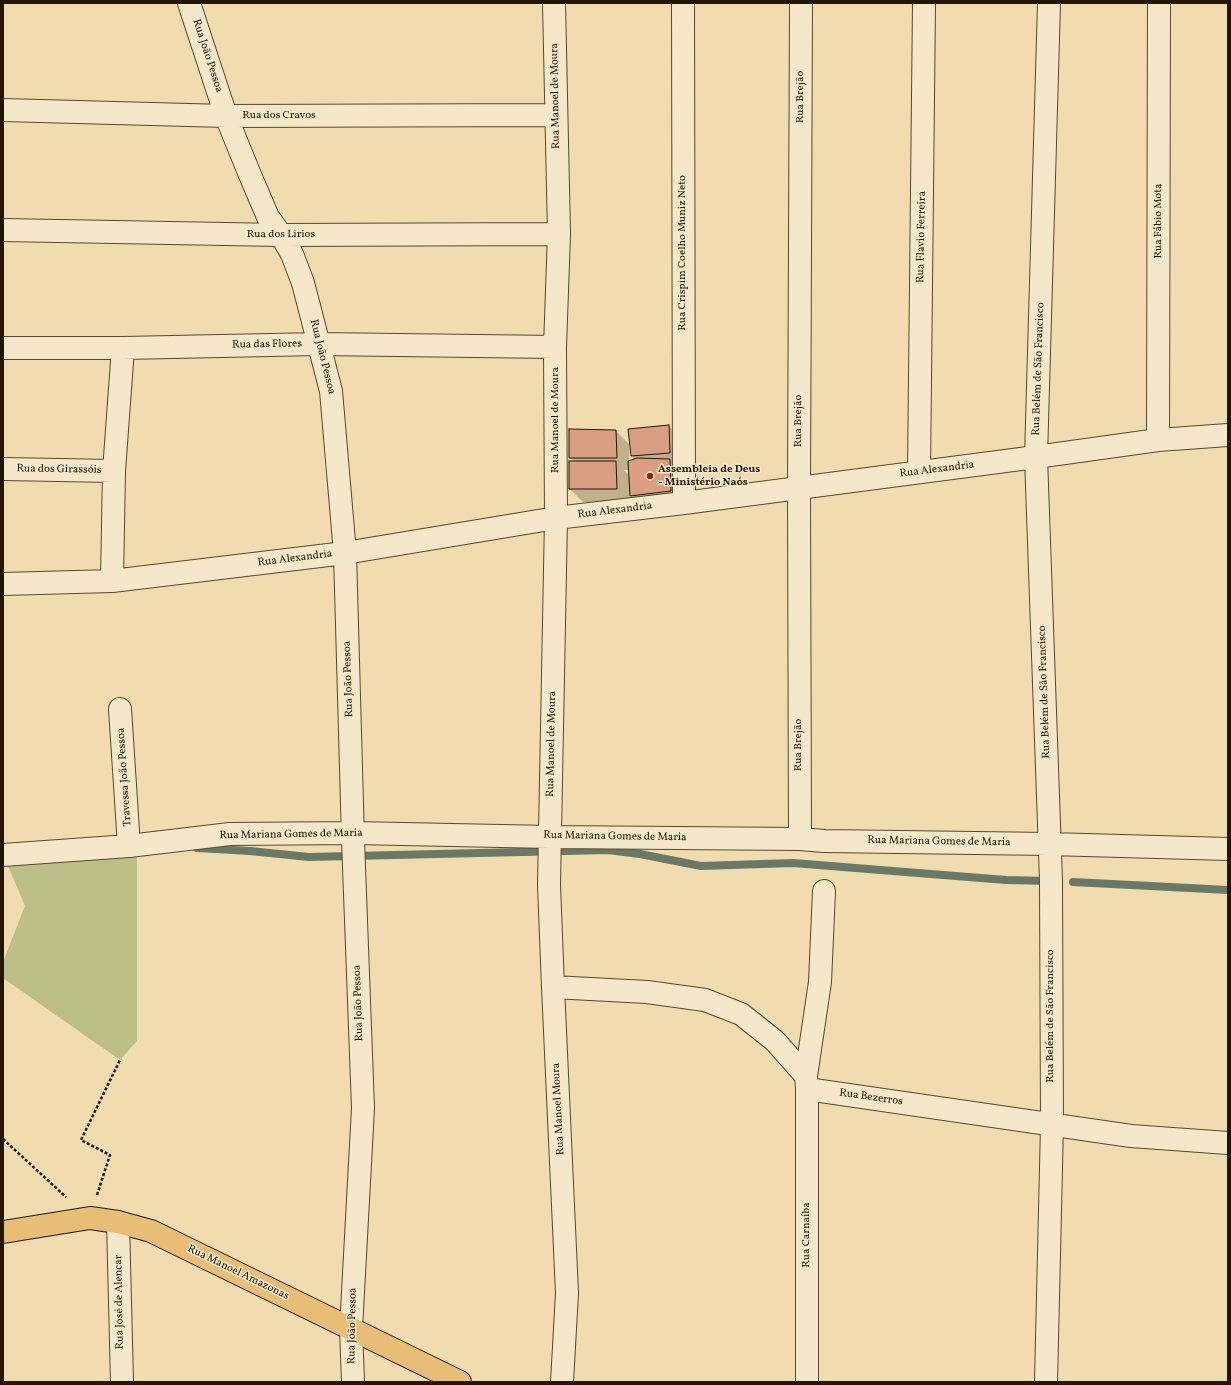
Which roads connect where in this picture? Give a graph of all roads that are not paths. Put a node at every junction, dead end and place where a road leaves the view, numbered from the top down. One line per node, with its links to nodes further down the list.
1 (189, 3): 10 (street, Rua João Pessoa)
2 (554, 3): 9 (street, Rua Manoel de Moura)
3 (683, 3): 25 (street, Rua Crispim Coelho Muniz Neto)
4 (802, 3): 24 (street, Rua Brejão)
5 (924, 3): 23 (street, Rua Flavio Ferreira)
6 (1049, 3): 20 (street, Rua Belém de São Francisco)
7 (1159, 3): 19 (street, Rua Fábio Mota)
8 (3, 110): 10 (street, Rua dos Cravos)
9 (556, 114): 10 (street, Rua dos Cravos); 12 (street, Rua Manoel de Moura)
10 (226, 116): 13 (street, Rua João Pessoa)
11 (3, 230): 13 (street, Rua dos Lirios)
12 (559, 234): 13 (street, Rua dos Lirios); 15 (street, Rua Manoel de Moura)
13 (281, 235): 14 (street, Rua João Pessoa)
14 (320, 344): 15 (street, Rua das Flores); 17 (street, Rua das Flores); 27 (street, Rua João Pessoa)
15 (555, 347): 26 (street, Rua Manoel de Moura)
16 (3, 348): 17 (street, Rua das Flores)
17 (123, 348): 22 (street)
18 (1228, 435): 19 (street, Rua Alexandria)
19 (1158, 440): 20 (street, Rua Alexandria)
20 (1036, 457): 23 (street, Rua Alexandria); 34 (street, Rua Belém de São Francisco)
21 (3, 469): 22 (street, Rua dos Girassóis)
22 (114, 472): 28 (street)
23 (919, 472): 24 (street, Rua Alexandria)
24 (799, 488): 25 (street, Rua Alexandria); 32 (street, Rua Brejão)
25 (684, 503): 26 (street, Rua Alexandria)
26 (556, 518): 27 (street, Rua Alexandria); 33 (street, Rua Manoel de Moura)
27 (345, 553): 28 (street, Rua Alexandria); 31 (street, Rua João Pessoa)
28 (112, 581): 29 (street, Rua Alexandria)
29 (3, 584)
30 (120, 709): 35 (street, Travessa João Pessoa)
31 (353, 836): 33 (street, Rua Mariana Gomes de Maria); 35 (street, Rua Mariana Gomes de Maria); 45 (street, Rua João Pessoa)
32 (800, 839): 33 (street, Rua Mariana Gomes de Maria); 34 (street, Rua Mariana Gomes de Maria)
33 (549, 843): 39 (street, Rua Manoel Moura)
34 (1050, 844): 36 (street, Rua Mariana Gomes de Maria); 41 (street, Rua Belém de São Francisco)
35 (129, 846): 37 (street, Rua Mariana Gomes de Maria)
36 (1228, 850)
37 (3, 855)
38 (824, 891): 40 (street, Rua Carnaíba)
39 (553, 987): 40 (street); 49 (street, Rua Manoel Moura)
40 (806, 1083): 41 (street, Rua Bezerros); 50 (street, Rua Carnaíba)
41 (1052, 1125): 42 (street, Rua Bezerros); 51 (street, Rua Belém de São Francisco)
42 (1228, 1143)
43 (118, 1222): 44 (main road, Rua Manoel Amazonas); 45 (main road, Rua Manoel Amazonas); 46 (street, Rua José de Alencar)
44 (3, 1232)
45 (351, 1329): 47 (street, Rua João Pessoa); 48 (main road, Rua Manoel Amazonas)
46 (122, 1382)
47 (353, 1382)
48 (460, 1382)
49 (562, 1382)
50 (807, 1382)
51 (1046, 1382)

